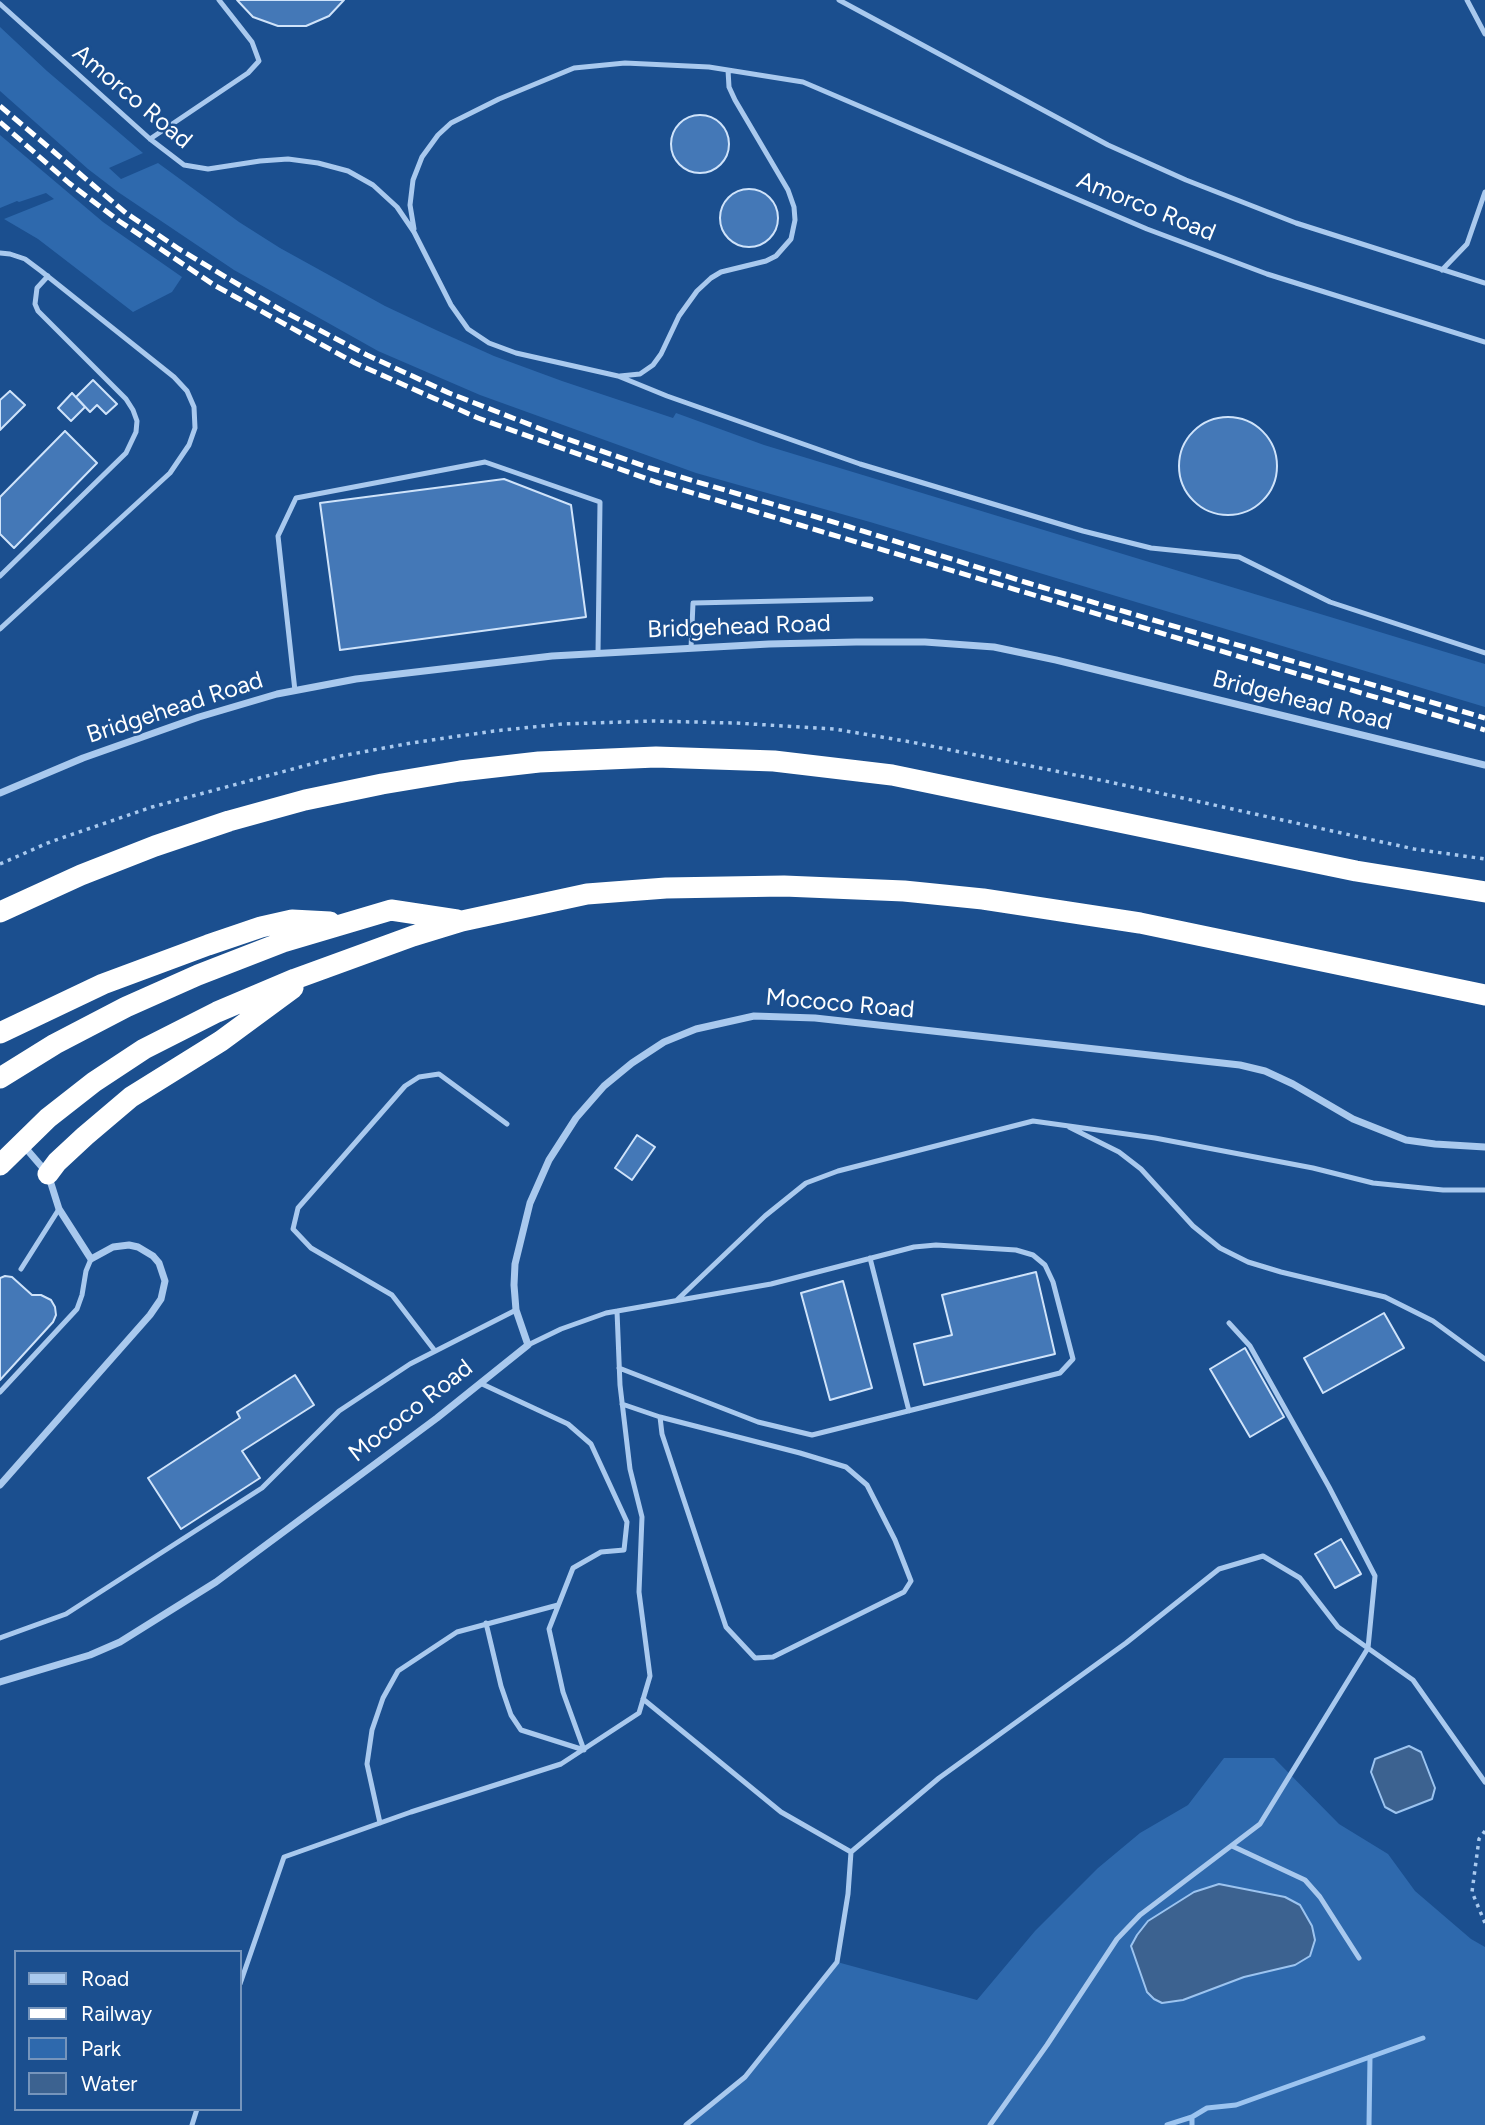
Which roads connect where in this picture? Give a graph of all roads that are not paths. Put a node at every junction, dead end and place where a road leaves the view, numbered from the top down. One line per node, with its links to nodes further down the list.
1 (219, 0): 7 (lane)
2 (839, 0): 11 (lane)
3 (1466, 0): 5 (lane)
4 (0, 4): 7 (lane, Amorco Road)
5 (1485, 34)
6 (728, 70): 9 (lane, Amorco Road); 14 (lane, Amorco Road); 15 (lane)
7 (150, 139): 9 (lane, Amorco Road)
8 (1485, 192): 11 (lane)
9 (414, 232): 15 (lane)
10 (0, 253): 12 (lane)
11 (1441, 270): 13 (lane)
12 (48, 276): 16 (lane); 18 (lane)
13 (1485, 283)
14 (1485, 342)
15 (618, 376): 21 (lane)
16 (0, 576)
17 (871, 599): 19 (lane)
18 (0, 629)
19 (691, 648): 20 (street, Bridgehead Road); 23 (street, Bridgehead Road)
20 (598, 653): 22 (street, Bridgehead Road); 22 (lane)
21 (1485, 653)
22 (295, 691): 24 (street, Bridgehead Road)
23 (1485, 765)
24 (0, 793)
25 (1485, 892): 26 (highway)
26 (0, 912)
27 (463, 921): 28 (highway); 29 (highway); 30 (highway)
28 (346, 923): 31 (highway); 32 (highway)
29 (313, 972): 35 (highway); 38 (highway)
30 (1485, 995)
31 (0, 1033)
32 (0, 1078)
33 (507, 1124): 49 (lane)
34 (1063, 1124): 39 (lane); 44 (lane); 50 (lane)
35 (22, 1142): 37 (highway); 38 (street)
36 (1485, 1147): 45 (street, Mococo Road)
37 (0, 1165)
38 (48, 1174): 40 (street)
39 (1485, 1190)
40 (59, 1209): 42 (street); 43 (lane)
41 (870, 1258): 44 (lane); 55 (lane); 55 (lane)
42 (91, 1259): 53 (lane); 57 (street)
43 (21, 1269)
44 (677, 1300): 46 (lane)
45 (516, 1310): 48 (street, Mococo Road); 49 (lane)
46 (617, 1311): 48 (lane); 51 (lane)
47 (1229, 1323): 61 (lane)
48 (528, 1345): 52 (street, Mococo Road)
49 (435, 1351): 60 (lane)
50 (1485, 1359)
51 (619, 1368): 54 (lane); 55 (lane)
52 (480, 1383): 58 (lane); 62 (street, Mococo Road)
53 (0, 1392)
54 (622, 1404): 56 (lane); 63 (lane)
55 (909, 1411)
56 (660, 1417): 56 (lane)
57 (0, 1485)
58 (558, 1605): 59 (lane); 64 (lane)
59 (486, 1623): 64 (lane); 66 (lane)
60 (0, 1638)
61 (1368, 1648): 65 (lane); 67 (lane); 68 (lane)
62 (0, 1682)
63 (643, 1699): 64 (lane); 68 (lane)
64 (584, 1749): 66 (lane)
65 (1485, 1782)
66 (380, 1823): 70 (lane)
67 (1232, 1846): 69 (lane); 72 (lane)
68 (851, 1852): 71 (lane)
69 (1359, 1958)
70 (242, 1978)
71 (686, 2125)
72 (990, 2125)

